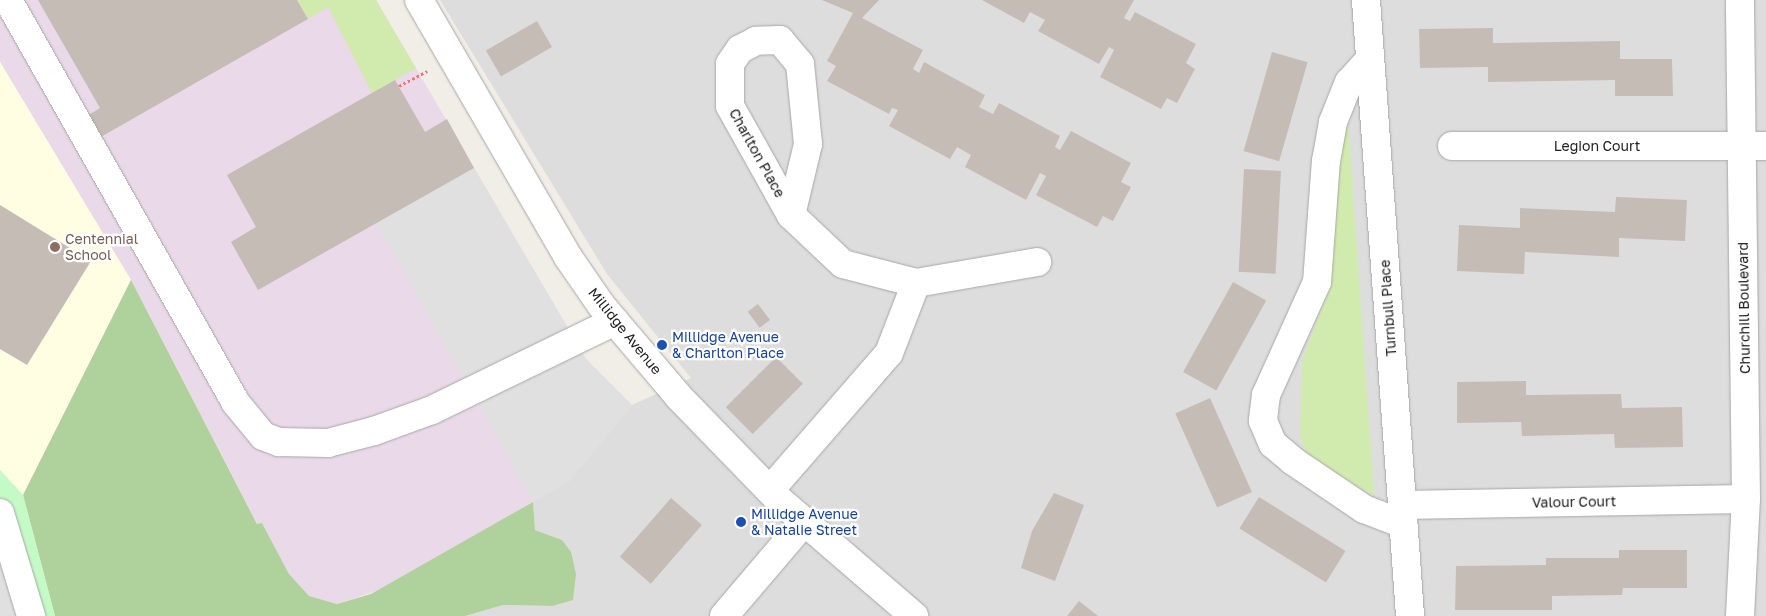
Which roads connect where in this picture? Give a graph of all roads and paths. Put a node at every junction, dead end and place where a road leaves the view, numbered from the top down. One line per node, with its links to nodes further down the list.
1 (8, 0): 11 (street)
2 (419, 0): 11 (street, Millidge Avenue)
3 (1366, 0): 5 (street, Turnbull Place)
4 (1740, 0): 7 (street, Churchill Boulevard)
5 (1370, 59): 15 (street, Turnbull Place); 15 (street)
6 (1452, 146): 7 (street, Legion Court)
7 (1754, 146): 13 (street, Churchill Boulevard)
8 (791, 215): 8 (street, Charlton Place); 10 (street, Charlton Place)
9 (1037, 262): 10 (street, Charlton Place)
10 (916, 283): 12 (street)
11 (614, 321): 12 (street, Millidge Avenue)
12 (770, 490): 16 (street, Millidge Avenue)
13 (1746, 500): 15 (street, Valour Court); 21 (street, Churchill Boulevard)
14 (0, 513): 18 (street)
15 (1403, 514): 20 (street, Turnbull Place)
16 (804, 522): 17 (street, Millidge Avenue); 19 (street)
17 (906, 613)
18 (31, 616)
19 (724, 616)
20 (1410, 616)
21 (1740, 616)

